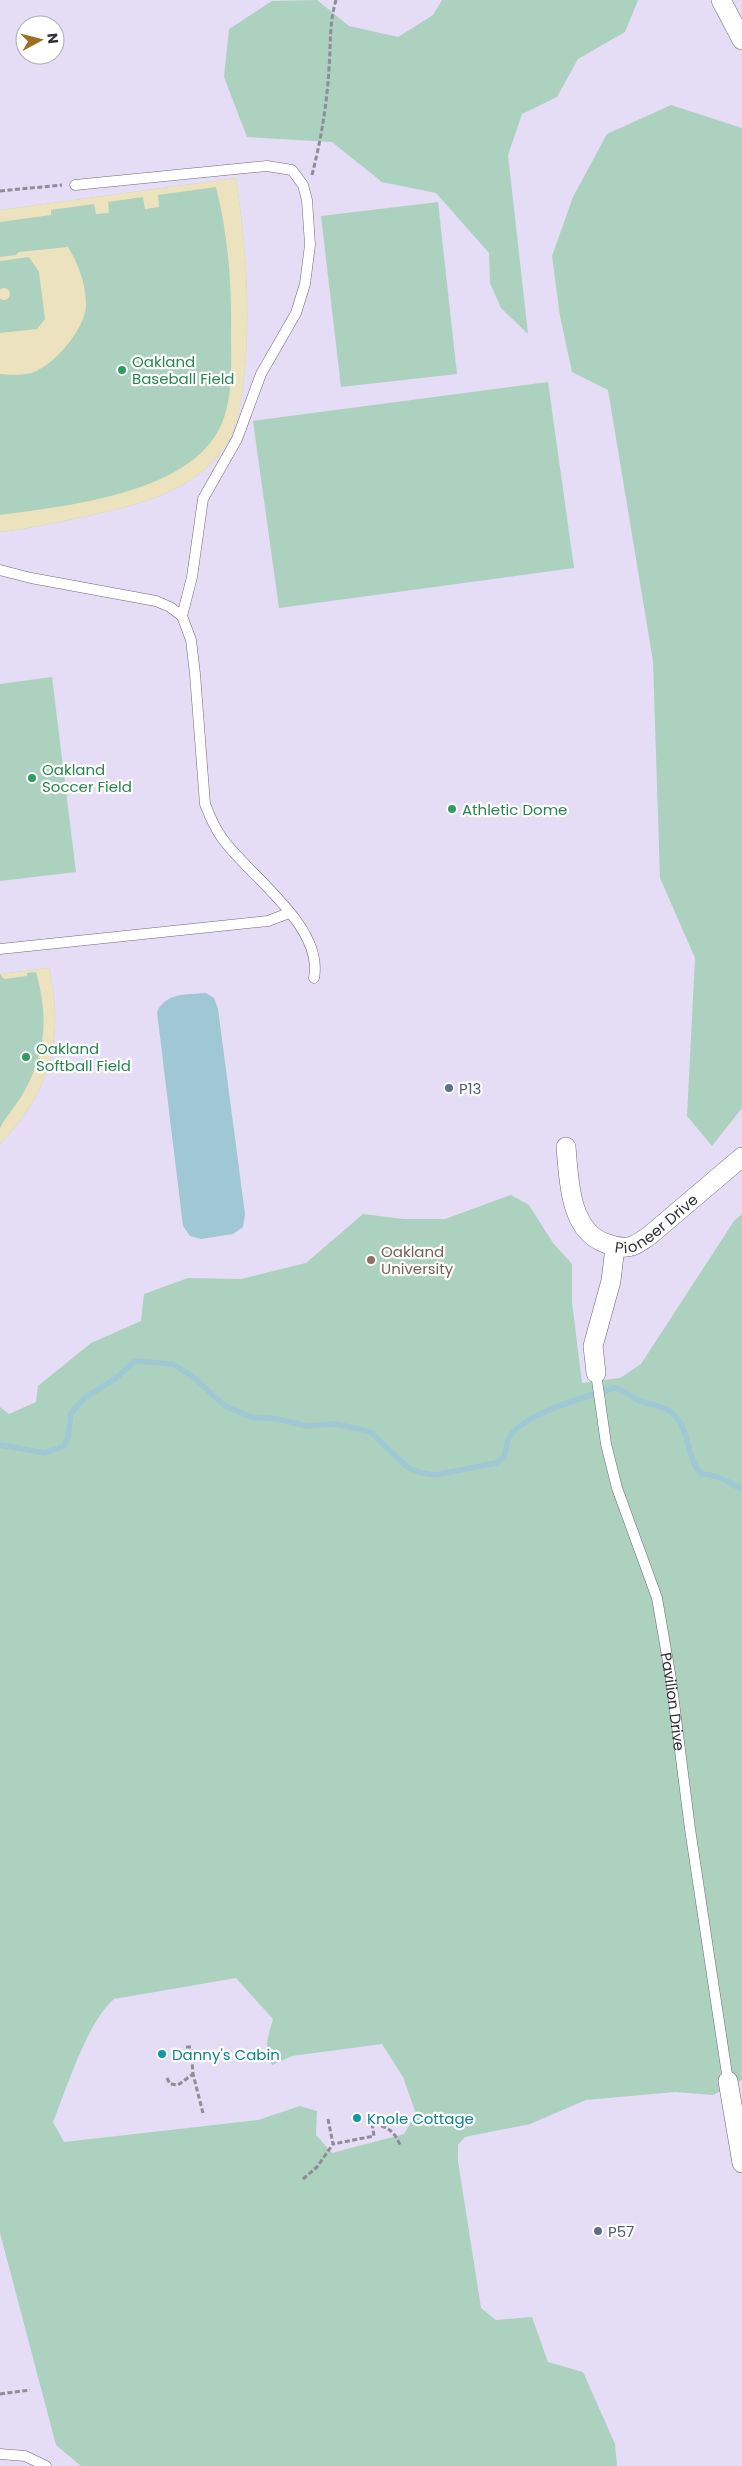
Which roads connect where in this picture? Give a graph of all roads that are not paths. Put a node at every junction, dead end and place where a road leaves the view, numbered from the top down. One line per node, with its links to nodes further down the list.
1 (721, 0): 2 (street)
2 (742, 40)
3 (75, 185): 5 (lane)
4 (0, 570): 5 (lane)
5 (182, 616): 6 (lane)
6 (289, 914): 7 (lane); 8 (lane)
7 (0, 949)
8 (314, 978)
9 (566, 1147): 11 (street, Pioneer Drive)
10 (742, 1157): 11 (street, Pioneer Drive)
11 (616, 1247): 12 (street, Pavilion Drive)
12 (596, 1373): 13 (lane, Pavilion Drive)
13 (728, 2081): 14 (street, Pavilion Drive)
14 (738, 2119): 15 (street, Pavilion Drive)
15 (742, 2163)
16 (0, 2454): 17 (lane)
17 (46, 2466)

